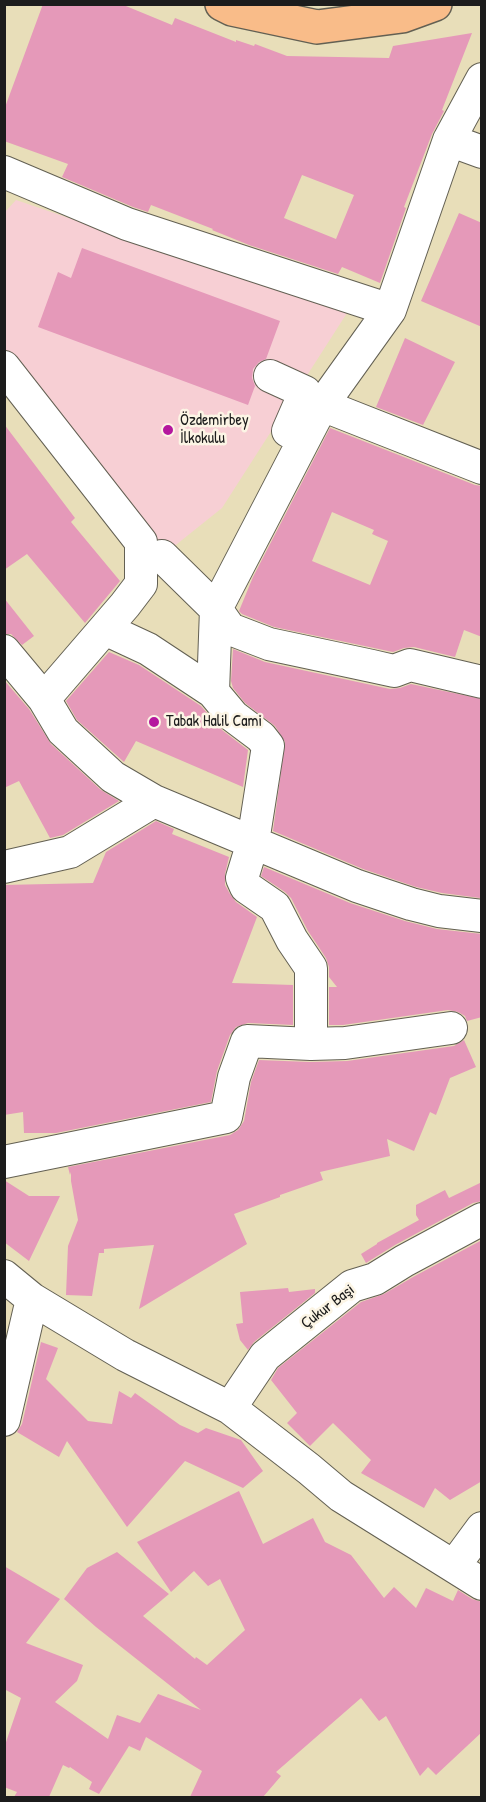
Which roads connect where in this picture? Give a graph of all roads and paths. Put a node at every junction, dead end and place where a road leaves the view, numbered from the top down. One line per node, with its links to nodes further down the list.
1 (222, 4): 2 (main road)
2 (435, 4)
3 (482, 79): 4 (street)
4 (449, 140): 5 (street); 7 (street)
5 (482, 152)
6 (4, 172): 7 (street)
7 (390, 310): 10 (street)
8 (4, 367): 14 (street)
9 (270, 376): 13 (street)
10 (322, 405): 11 (street); 13 (street)
11 (482, 468)
12 (162, 556): 13 (street)
13 (216, 609): 16 (street); 17 (street)
14 (105, 628): 17 (street); 18 (street)
15 (4, 651): 18 (street)
16 (482, 682)
17 (213, 692): 20 (street)
18 (44, 699): 19 (street)
19 (154, 801): 20 (street); 21 (street)
20 (253, 842): 22 (street); 24 (street)
21 (4, 867)
22 (482, 916)
23 (452, 1028): 24 (street)
24 (310, 1044): 25 (street)
25 (4, 1162)
26 (482, 1219): 29 (street, Çukur Başi)
27 (4, 1275): 28 (street)
28 (32, 1299): 29 (street); 30 (street)
29 (230, 1408): 32 (street)
30 (4, 1420)
31 (482, 1527): 32 (street)
32 (454, 1566): 33 (street)
33 (482, 1584)

